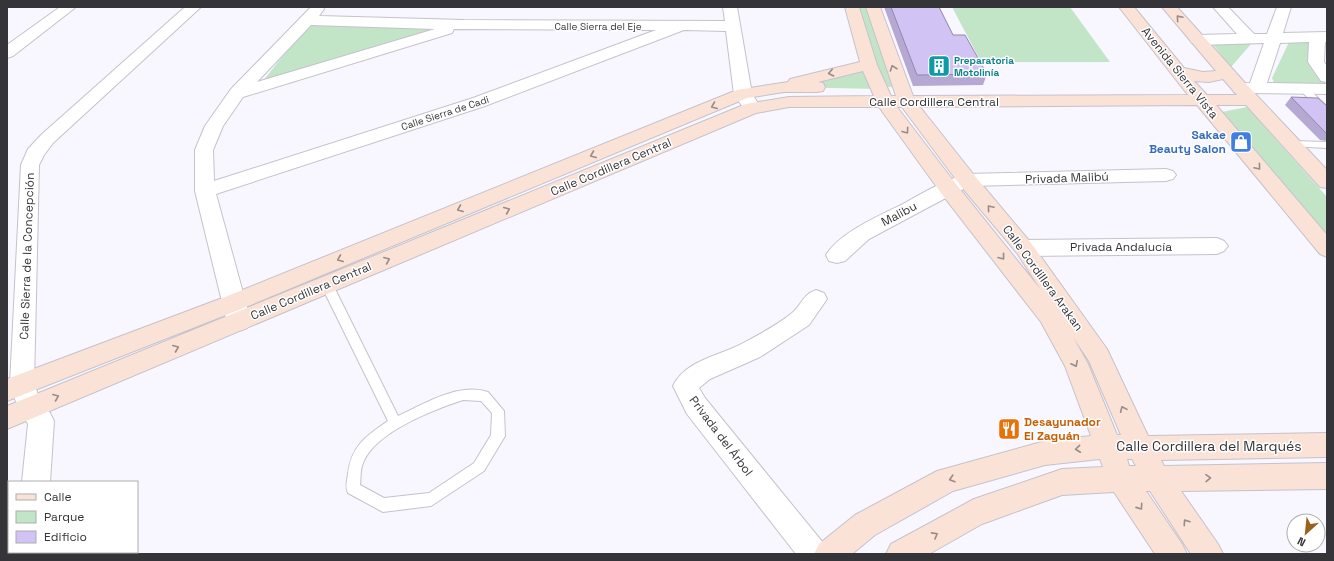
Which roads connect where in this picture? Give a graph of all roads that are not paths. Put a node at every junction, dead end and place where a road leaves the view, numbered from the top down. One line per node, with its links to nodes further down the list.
1 (69, 7): 18 (street)
2 (194, 7): 46 (street, Calle Sierra de la Concepción)
3 (730, 7): 13 (street)
4 (852, 7): 19 (street, Calle Cordillera Arakan)
5 (873, 7): 27 (street, Calle Cordillera Arakan, one-way to 5)
6 (1126, 7): 20 (street, Avenida Sierra Vista)
7 (1169, 7): 17 (street, one-way to 7)
8 (1220, 7): 16 (street)
9 (1284, 7): 14 (street)
10 (313, 14): 11 (street, Calle Sierra del Eje); 26 (street)
11 (464, 25): 12 (street, Calle Sierra del Eje); 26 (street, Calle Sierra del Eje)
12 (682, 26): 13 (street, Calle Sierra del Eje); 37 (street, Calle Sierra de Cadi)
13 (733, 26): 29 (street)
14 (1274, 38): 15 (street); 16 (street); 28 (street)
15 (1322, 38): 22 (street)
16 (1250, 39): 17 (street)
17 (1198, 40): 21 (street)
18 (7, 53)
19 (869, 65): 23 (street, one-way to 23); 27 (street, Calle Cordillera Arakan)
20 (1178, 72): 21 (street); 30 (street, Avenida Sierra Vista)
21 (1226, 72): 28 (street)
22 (1327, 77)
23 (784, 86): 27 (street, Calle Cordillera Central); 29 (street, Calle Cordillera Central)
24 (1304, 89): 25 (street); 28 (street); 31 (lane)
25 (1327, 89)
26 (237, 93): 37 (street)
27 (892, 96): 29 (street, Calle Cordillera Central); 30 (street, Calle Cordillera Central); 36 (street, Calle Cordillera Arakan)
28 (1252, 96): 30 (street, Calle Cordillera Central); 32 (street)
29 (748, 101): 38 (street, Calle Cordillera Central)
30 (1203, 101): 41 (street, Avenida Sierra Vista, one-way to 41)
31 (1327, 112)
32 (1292, 144): 33 (lane); 35 (street)
33 (1327, 145)
34 (1166, 175): 36 (street, Privada Malibú)
35 (1327, 182)
36 (957, 184): 40 (street, Calle Cordillera Arakan, one-way to 36); 42 (street, Malibu); 51 (street, Calle Cordillera Arakan, one-way to 51)
37 (205, 191): 45 (street)
38 (417, 237): 43 (street, Calle Cordillera Central, one-way to 38); 45 (street, Calle Cordillera Central, one-way to 45)
39 (1217, 246): 40 (street, Privada Andalucía)
40 (1024, 248): 52 (street, Calle Cordillera Arakan, one-way to 40)
41 (1327, 249)
42 (837, 255)
43 (327, 285): 45 (street, Calle Cordillera Central); 49 (lane)
44 (816, 299): 57 (street, Privada del Árbol)
45 (236, 312): 46 (street, Calle Cordillera Central); 47 (street, Calle Cordillera Central, one-way to 45)
46 (15, 387): 47 (street)
47 (31, 408): 48 (street, Calle Cordillera Central); 56 (street)
48 (7, 418)
49 (396, 423): 49 (lane)
50 (1327, 445): 52 (street, Calle Cordillera del Marqués)
51 (1108, 446): 52 (street, Calle Cordillera del Marqués); 54 (street, Calle Cordillera Arakan); 58 (street, Calle Cordillera del Marqués, one-way to 58)
52 (1140, 448): 55 (street, Calle Cordillera Arakan)
53 (1327, 476): 55 (street, one-way to 53)
54 (1121, 479): 55 (street); 59 (street, one-way to 54); 60 (street, Calle Cordillera Arakan, one-way to 60)
55 (1157, 479): 61 (street, Calle Cordillera Arakan, one-way to 55)
56 (36, 481)
57 (814, 554)
58 (829, 554)
59 (901, 554)
60 (1172, 554)
61 (1208, 554)

